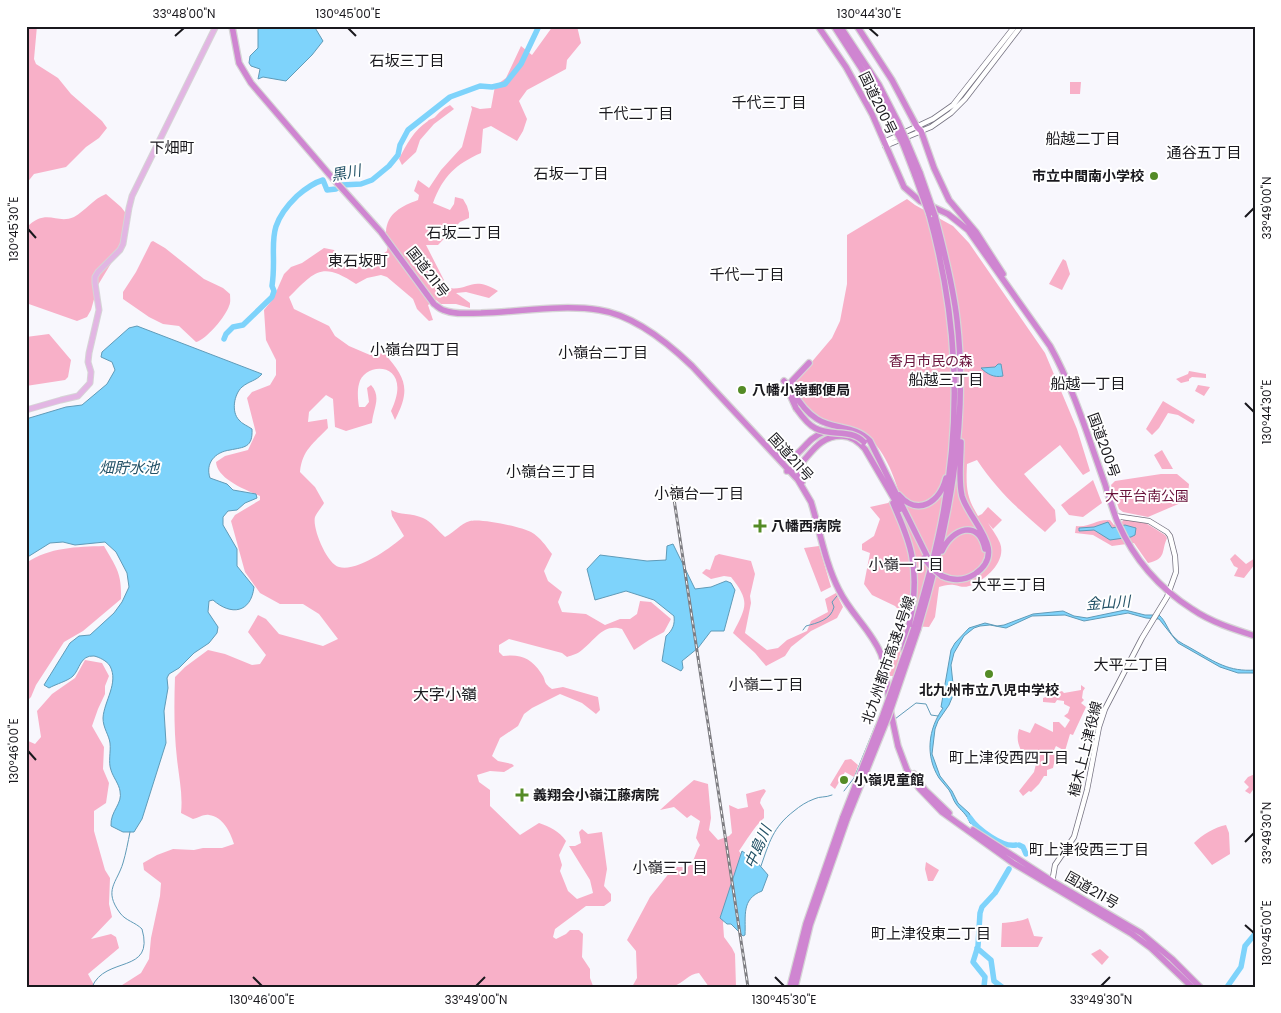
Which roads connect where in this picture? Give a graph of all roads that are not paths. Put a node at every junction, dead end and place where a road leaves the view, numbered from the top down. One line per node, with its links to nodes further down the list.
1 (216, 26): 17 (main road)
2 (232, 26): 14 (highway, 国道211号)
3 (818, 26): 11 (highway, 国道200号)
4 (834, 26): 9 (highway, 北九州都市高速4号線)
5 (840, 26): 9 (highway, 北九州都市高速4号線)
6 (857, 26): 10 (highway, 国道200号)
7 (1015, 26): 10 (main road)
8 (1021, 26): 10 (main road)
9 (896, 123): 15 (highway, 北九州都市高速4号線, bridge)
10 (919, 129): 11 (main road); 12 (highway, 国道200号)
11 (884, 144): 12 (highway, 国道200号)
12 (1016, 295): 28 (highway, 国道200号)
13 (808, 362): 16 (highway)
14 (700, 374): 20 (highway, 国道211号); 23 (highway, 国道211号)
15 (958, 383): 25 (highway); 30 (highway); 32 (highway, 北九州都市高速4号線)
16 (798, 405): 18 (highway); 22 (highway, bridge)
17 (26, 410)
18 (856, 431): 19 (highway); 25 (highway)
19 (810, 441): 20 (highway); 23 (highway)
20 (763, 444): 23 (highway, 国道211号)
21 (808, 455): 22 (highway); 23 (highway); 26 (highway)
22 (877, 468): 24 (highway)
23 (789, 473): 26 (highway, 国道211号); 27 (highway, 国道211号)
24 (884, 482): 29 (highway); 32 (highway)
25 (891, 483): 29 (highway)
26 (811, 502): 27 (highway, 国道211号)
27 (816, 516): 35 (highway, 国道211号)
28 (1115, 516): 31 (highway, 国道200号); 31 (main road, 植木上上津役線)
29 (926, 557): 30 (highway, bridge)
30 (943, 574): 32 (highway)
31 (1169, 593): 33 (highway, 国道200号); 35 (main road, 植木上上津役線)
32 (914, 628): 34 (highway, 北九州都市高速4号線, bridge); 34 (highway, 北九州都市高速4号線, bridge)
33 (1255, 636)
34 (845, 818): 36 (highway, 北九州都市高速4号線); 37 (highway, 北九州都市高速4号線)
35 (1052, 884): 38 (highway, 国道211号); 39 (highway, 国道211号)
36 (790, 987)
37 (795, 987)
38 (1192, 987)
39 (1200, 987)

